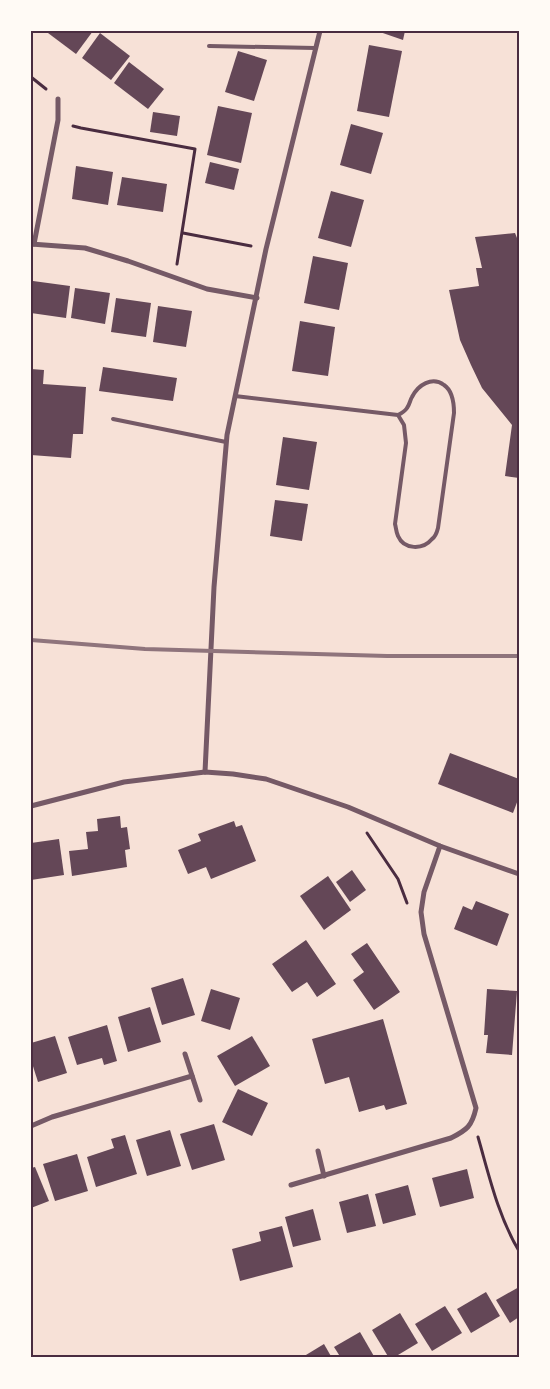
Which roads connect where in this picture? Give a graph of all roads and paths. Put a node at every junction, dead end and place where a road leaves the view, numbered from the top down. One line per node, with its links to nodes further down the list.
1 (320, 31): 3 (street)
2 (209, 46): 3 (lane)
3 (315, 48): 9 (street)
4 (31, 76): 5 (path)
5 (58, 99): 6 (street)
6 (58, 120): 7 (path); 8 (street)
7 (183, 232): 9 (path); 10 (path)
8 (33, 244): 10 (street)
9 (266, 249): 11 (street)
10 (174, 278): 11 (street)
11 (257, 298): 12 (street)
12 (235, 396): 13 (lane); 15 (street)
13 (398, 415): 13 (lane)
14 (113, 419): 15 (lane)
15 (226, 442): 16 (street)
16 (205, 772): 17 (street); 19 (street)
17 (31, 806)
18 (366, 831): 21 (path)
19 (440, 846): 20 (street); 25 (street)
20 (519, 874)
21 (410, 908)
22 (185, 1054): 23 (street)
23 (192, 1076): 24 (street); 26 (street)
24 (200, 1100)
25 (474, 1121): 28 (street); 30 (path)
26 (31, 1126)
27 (318, 1151): 28 (street)
28 (324, 1176): 29 (street)
29 (291, 1185)
30 (519, 1251)

